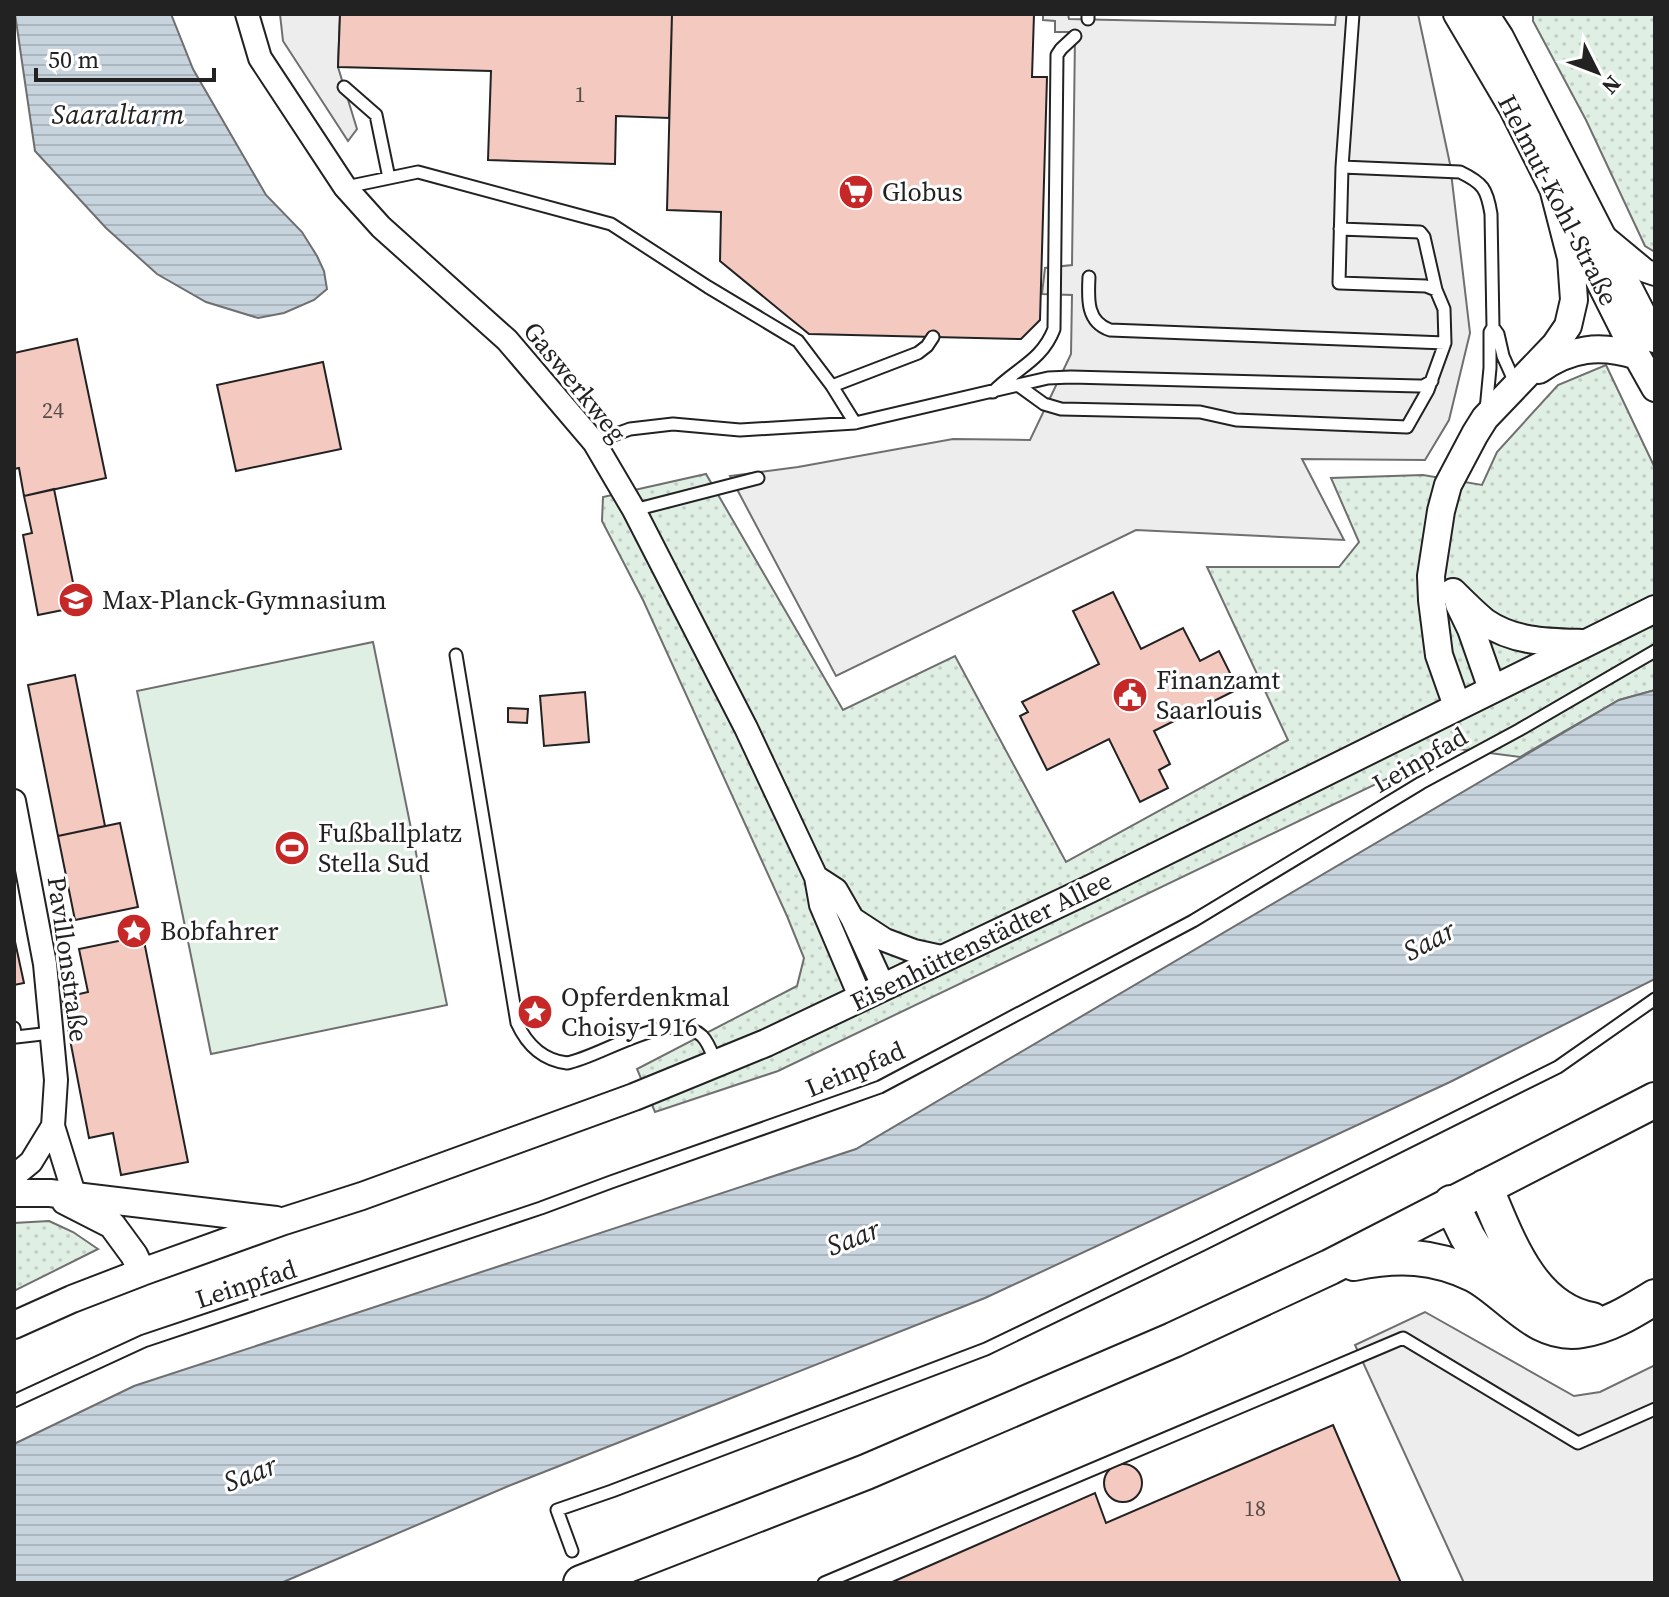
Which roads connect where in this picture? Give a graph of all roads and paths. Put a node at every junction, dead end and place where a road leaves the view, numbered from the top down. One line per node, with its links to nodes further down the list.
1 (247, 14): 9 (street, Gaswerkweg)
2 (1353, 14): 7 (lane)
3 (1457, 14): 10 (street, Helmut-Kohl-Straße)
4 (1485, 14): 12 (street, Helmut-Kohl-Straße)
5 (1074, 37): 25 (lane)
6 (344, 87): 8 (lane)
7 (1342, 167): 11 (lane); 16 (lane)
8 (389, 178): 9 (lane); 21 (lane)
9 (345, 187): 28 (street, Gaswerkweg)
10 (1553, 188): 19 (street, Helmut-Kohl-Straße); 23 (street)
11 (1340, 229): 15 (lane); 15 (lane)
12 (1601, 234): 13 (street); 19 (street, Helmut-Kohl-Straße)
13 (1655, 274)
14 (1089, 277): 18 (lane)
15 (1436, 290): 18 (lane)
16 (1493, 327): 23 (lane); 26 (lane)
17 (933, 337): 21 (lane)
18 (1445, 343): 20 (lane)
19 (1646, 348): 23 (street); 24 (street, Helmut-Kohl-Straße)
20 (1432, 381): 22 (lane); 22 (lane)
21 (832, 386): 27 (lane)
22 (1019, 386): 25 (lane)
23 (1516, 386): 26 (street)
24 (1655, 388)
25 (992, 392): 27 (lane)
26 (1485, 418): 31 (street)
27 (855, 423): 28 (lane)
28 (594, 442): 30 (street, Gaswerkweg)
29 (758, 478): 30 (lane)
30 (634, 510): 40 (street, Gaswerkweg)
31 (1435, 558): 32 (street); 38 (street)
32 (1453, 592): 34 (street); 37 (street)
33 (1655, 609): 34 (street, Eisenhüttenstädter Allee)
34 (1585, 643): 37 (street, Eisenhüttenstädter Allee)
35 (1655, 651): 62 (lane, Leinpfad)
36 (456, 655): 47 (lane)
37 (1492, 689): 38 (street, Eisenhüttenstädter Allee)
38 (1457, 706): 42 (street, Eisenhüttenstädter Allee)
39 (14, 801): 46 (street, Pavillonstraße)
40 (816, 877): 41 (street, Gaswerkweg); 43 (street, Gaswerkweg)
41 (852, 918): 42 (street, Gaswerkweg); 43 (street, Gaswerkweg)
42 (946, 958): 43 (street, Eisenhüttenstädter Allee)
43 (873, 993): 47 (street, Eisenhüttenstädter Allee)
44 (1655, 999): 64 (lane)
45 (14, 1028): 46 (lane)
46 (51, 1033): 49 (street, Pavillonstraße)
47 (716, 1064): 55 (street, Eisenhüttenstädter Allee)
48 (1655, 1100): 51 (main road)
49 (53, 1126): 50 (street, Pavillonstraße); 53 (street, Pavillonstraße)
50 (14, 1176)
51 (1485, 1187): 54 (main road); 60 (main road)
52 (14, 1193): 53 (street, Eisenhüttenstädter Allee)
53 (62, 1195): 55 (street, Eisenhüttenstädter Allee); 57 (street, Eisenhüttenstädter Allee)
54 (1451, 1203): 56 (main road); 58 (main road)
55 (284, 1221): 57 (street, Eisenhüttenstädter Allee)
56 (1330, 1267): 58 (main road); 64 (main road)
57 (142, 1272): 61 (street, Eisenhüttenstädter Allee)
58 (1500, 1291): 60 (main road)
59 (1655, 1297): 60 (main road)
60 (1617, 1319)
61 (14, 1325)
62 (14, 1401)
63 (1655, 1409): 65 (lane)
64 (577, 1567)
65 (824, 1583)

